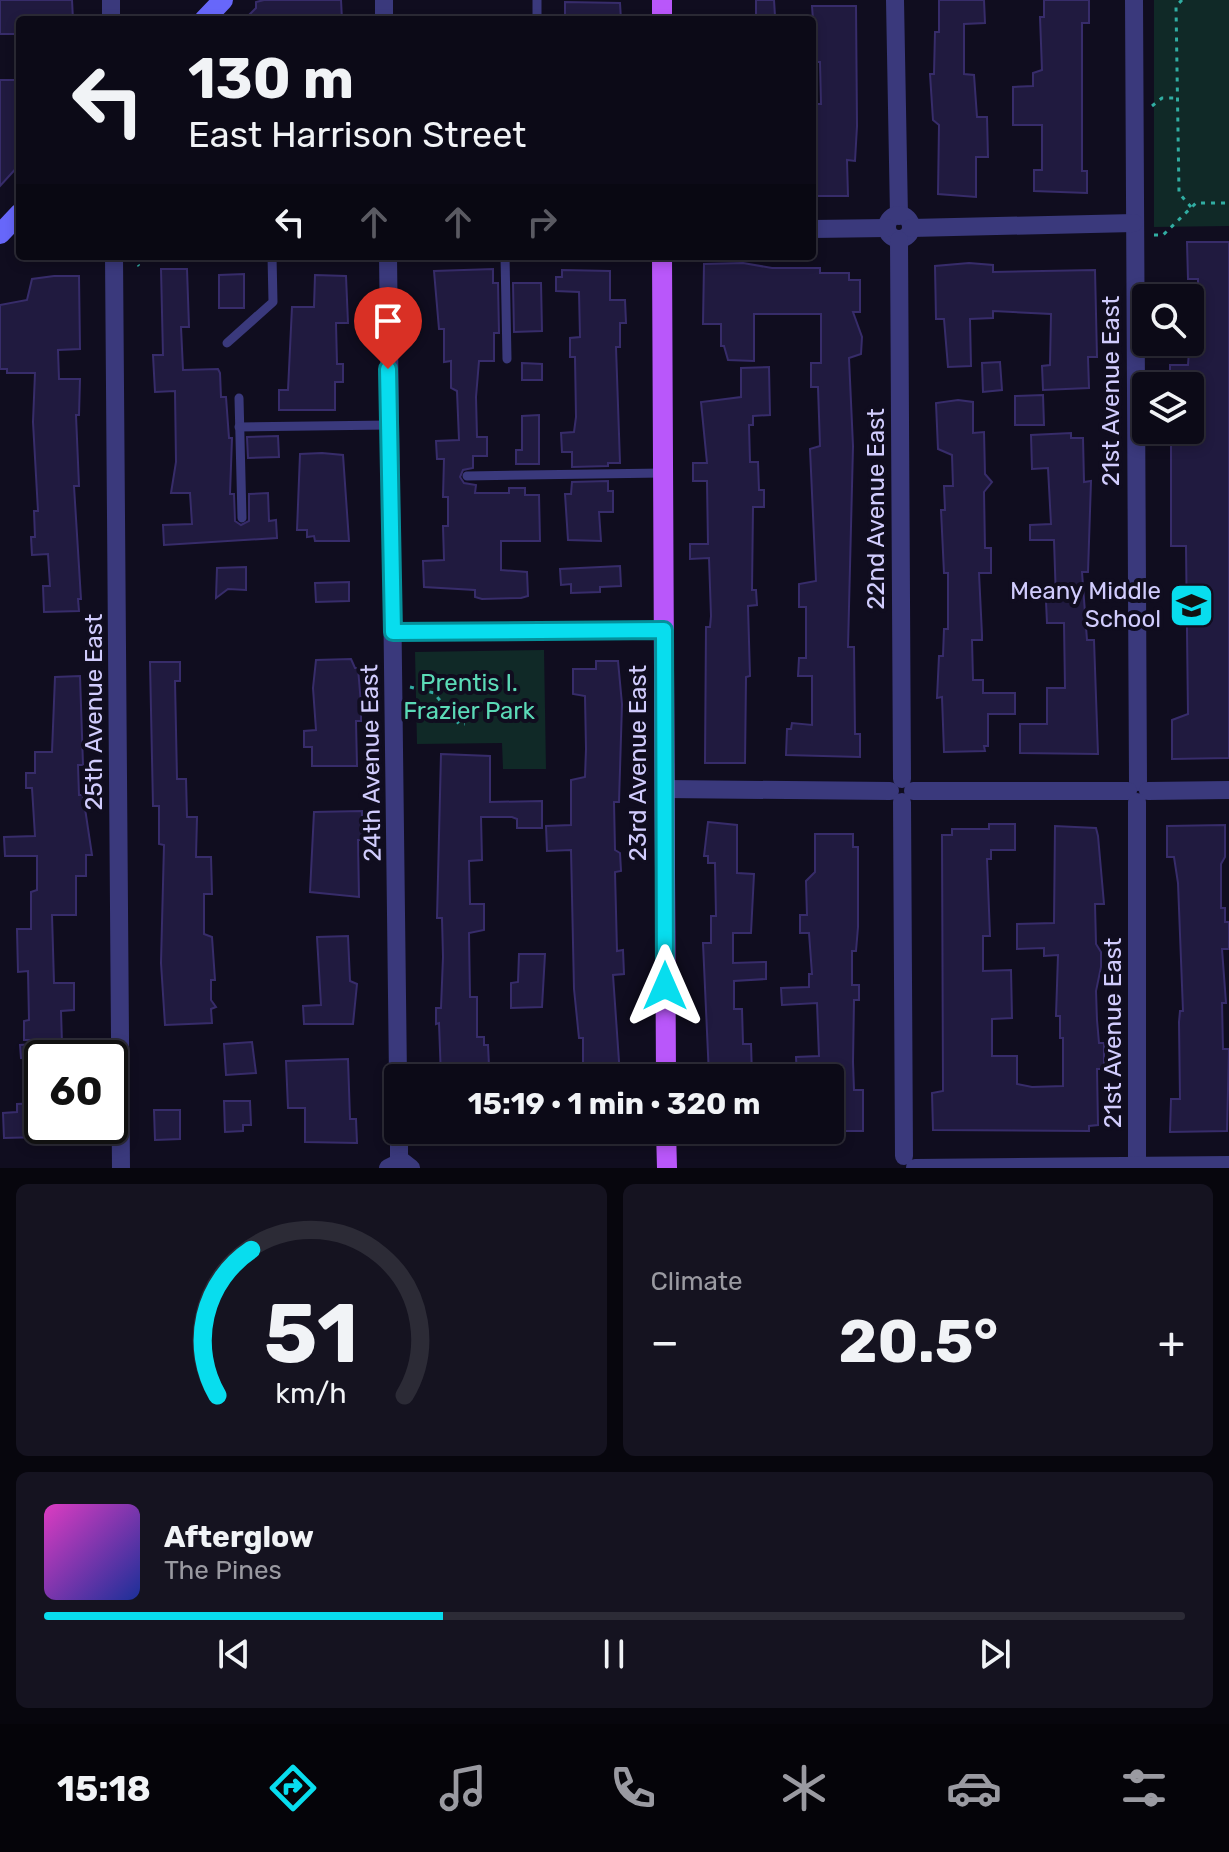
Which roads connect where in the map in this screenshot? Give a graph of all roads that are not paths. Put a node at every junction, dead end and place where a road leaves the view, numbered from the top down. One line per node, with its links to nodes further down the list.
1 (223, 0): 4 (main road)
2 (895, 0): 7 (street, 22nd Avenue East)
3 (1134, 0): 6 (street, 21st Avenue East)
4 (208, 16)
5 (16, 217): 9 (main road)
6 (1134, 223): 7 (street); 28 (street, 21st Avenue East)
7 (899, 228): 8 (street); 27 (street, 22nd Avenue East)
8 (816, 229)
9 (0, 234)
10 (114, 260): 37 (street, 25th Avenue East)
11 (272, 260): 15 (lane)
12 (388, 260): 18 (street, 24th Avenue East)
13 (505, 260): 16 (lane)
14 (662, 260): 20 (main road, 23rd Avenue East)
15 (227, 343)
16 (507, 359)
17 (239, 398): 19 (lane)
18 (389, 425): 19 (lane); 24 (street, 24th Avenue East)
19 (239, 427): 22 (lane)
20 (663, 473): 21 (lane); 23 (main road, 23rd Avenue East)
21 (467, 476)
22 (242, 518)
23 (664, 630): 24 (street); 25 (main road, 23rd Avenue East)
24 (393, 632): 29 (street, 24th Avenue East)
25 (664, 789): 27 (street); 30 (main road, 23rd Avenue East)
26 (1229, 790): 28 (street)
27 (902, 791): 28 (street); 33 (street, 22nd Avenue East)
28 (1138, 791): 36 (street, 21st Avenue East)
29 (398, 1064)
30 (666, 1064)
31 (399, 1144): 35 (street)
32 (666, 1144): 38 (main road)
33 (907, 1165): 39 (street)
34 (1229, 1165): 36 (street)
35 (399, 1166)
36 (1137, 1167): 39 (street)
37 (121, 1168)
38 (667, 1168)
39 (1021, 1168)

